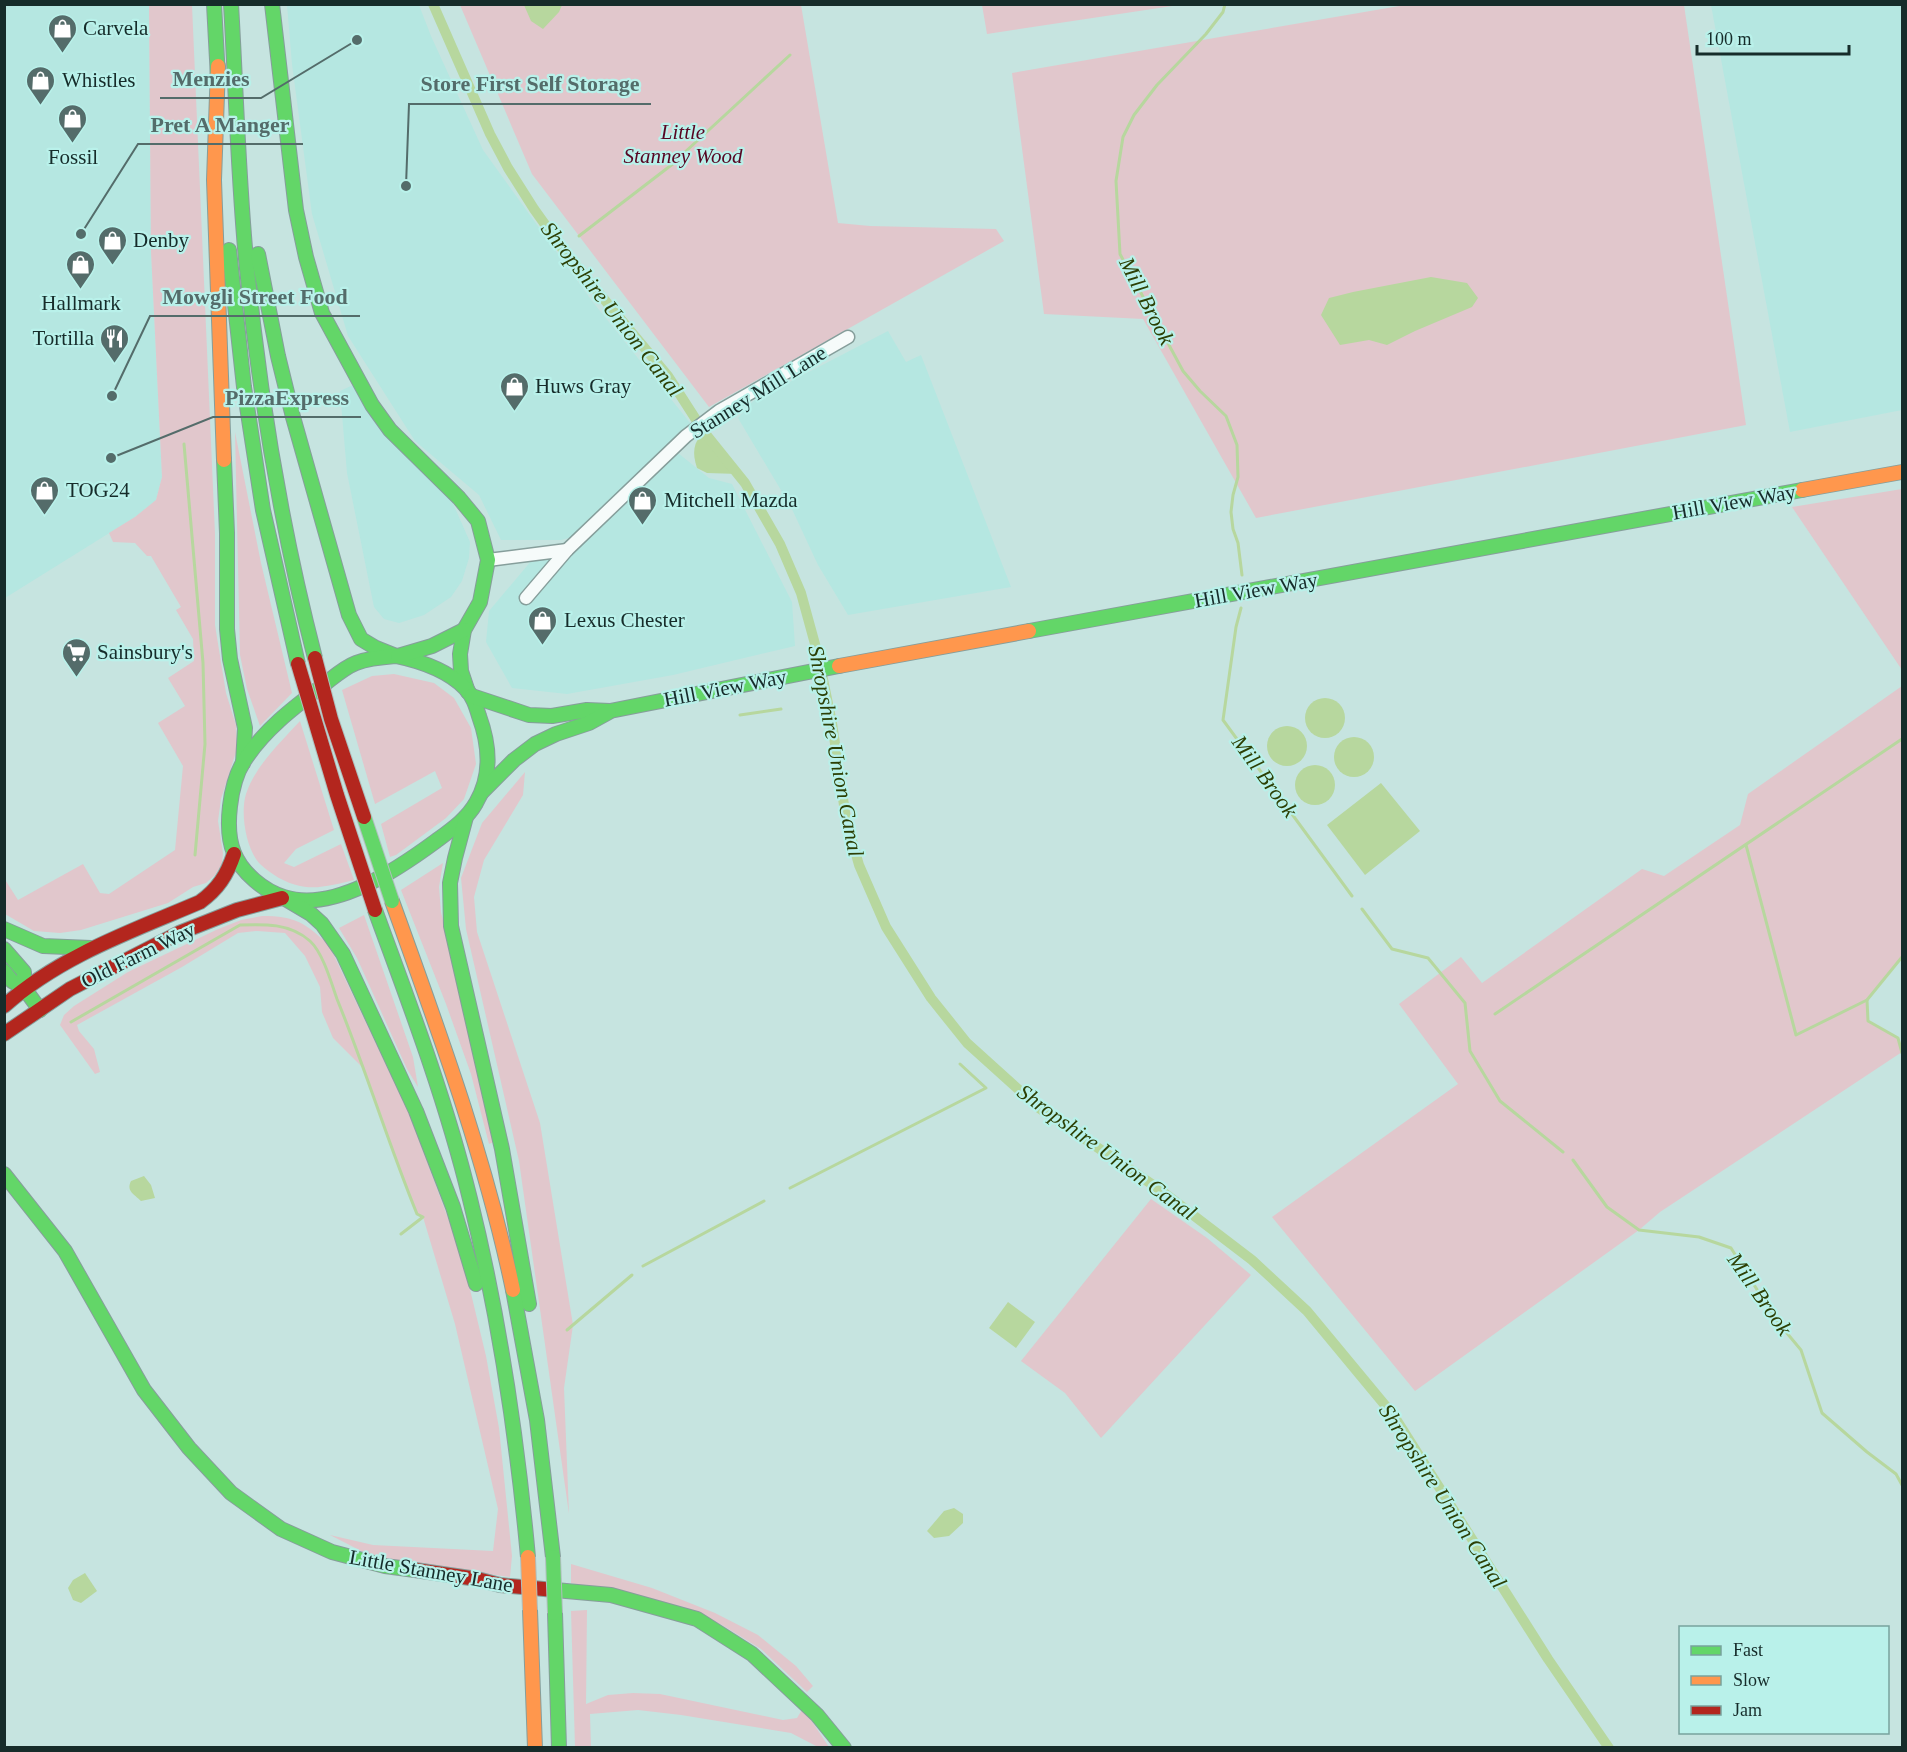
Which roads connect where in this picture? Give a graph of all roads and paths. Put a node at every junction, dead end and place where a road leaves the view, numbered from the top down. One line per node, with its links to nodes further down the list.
1 (214, 4): 4 (main road)
2 (231, 4): 5 (main road)
3 (272, 4): 9 (main road)
4 (218, 66): 15 (main road); 29 (main road, bridge)
5 (241, 162): 12 (main road); 30 (main road, bridge)
6 (848, 337): 8 (street, Stanney Mill Lane)
7 (1902, 472): 14 (main road, Hill View Way)
8 (567, 550): 9 (street); 10 (street, Stanney Mill Lane)
9 (488, 560): 11 (main road)
10 (526, 598)
11 (464, 630): 12 (main road); 13 (main road)
12 (397, 656): 13 (main road); 15 (main road)
13 (470, 694): 14 (main road, Hill View Way); 16 (main road)
14 (610, 711): 16 (main road, Hill View Way)
15 (243, 763): 18 (main road)
16 (482, 793): 17 (main road)
17 (466, 817): 19 (main road); 30 (main road)
18 (234, 854): 19 (main road); 21 (main road, Old Farm Way)
19 (283, 898): 26 (main road, Old Farm Way); 29 (main road)
20 (4, 929): 21 (main road)
21 (91, 948): 24 (main road, Old Farm Way)
22 (4, 949): 24 (main road)
23 (4, 971): 24 (main road)
24 (24, 988): 25 (main road, Old Farm Way); 26 (main road)
25 (4, 1006)
26 (40, 1010): 27 (main road, Old Farm Way)
27 (4, 1034)
28 (4, 1174): 33 (main road, Little Stanney Lane)
29 (512, 1421): 31 (main road, bridge)
30 (542, 1452): 32 (main road, bridge)
31 (535, 1748)
32 (559, 1748)
33 (844, 1748)

